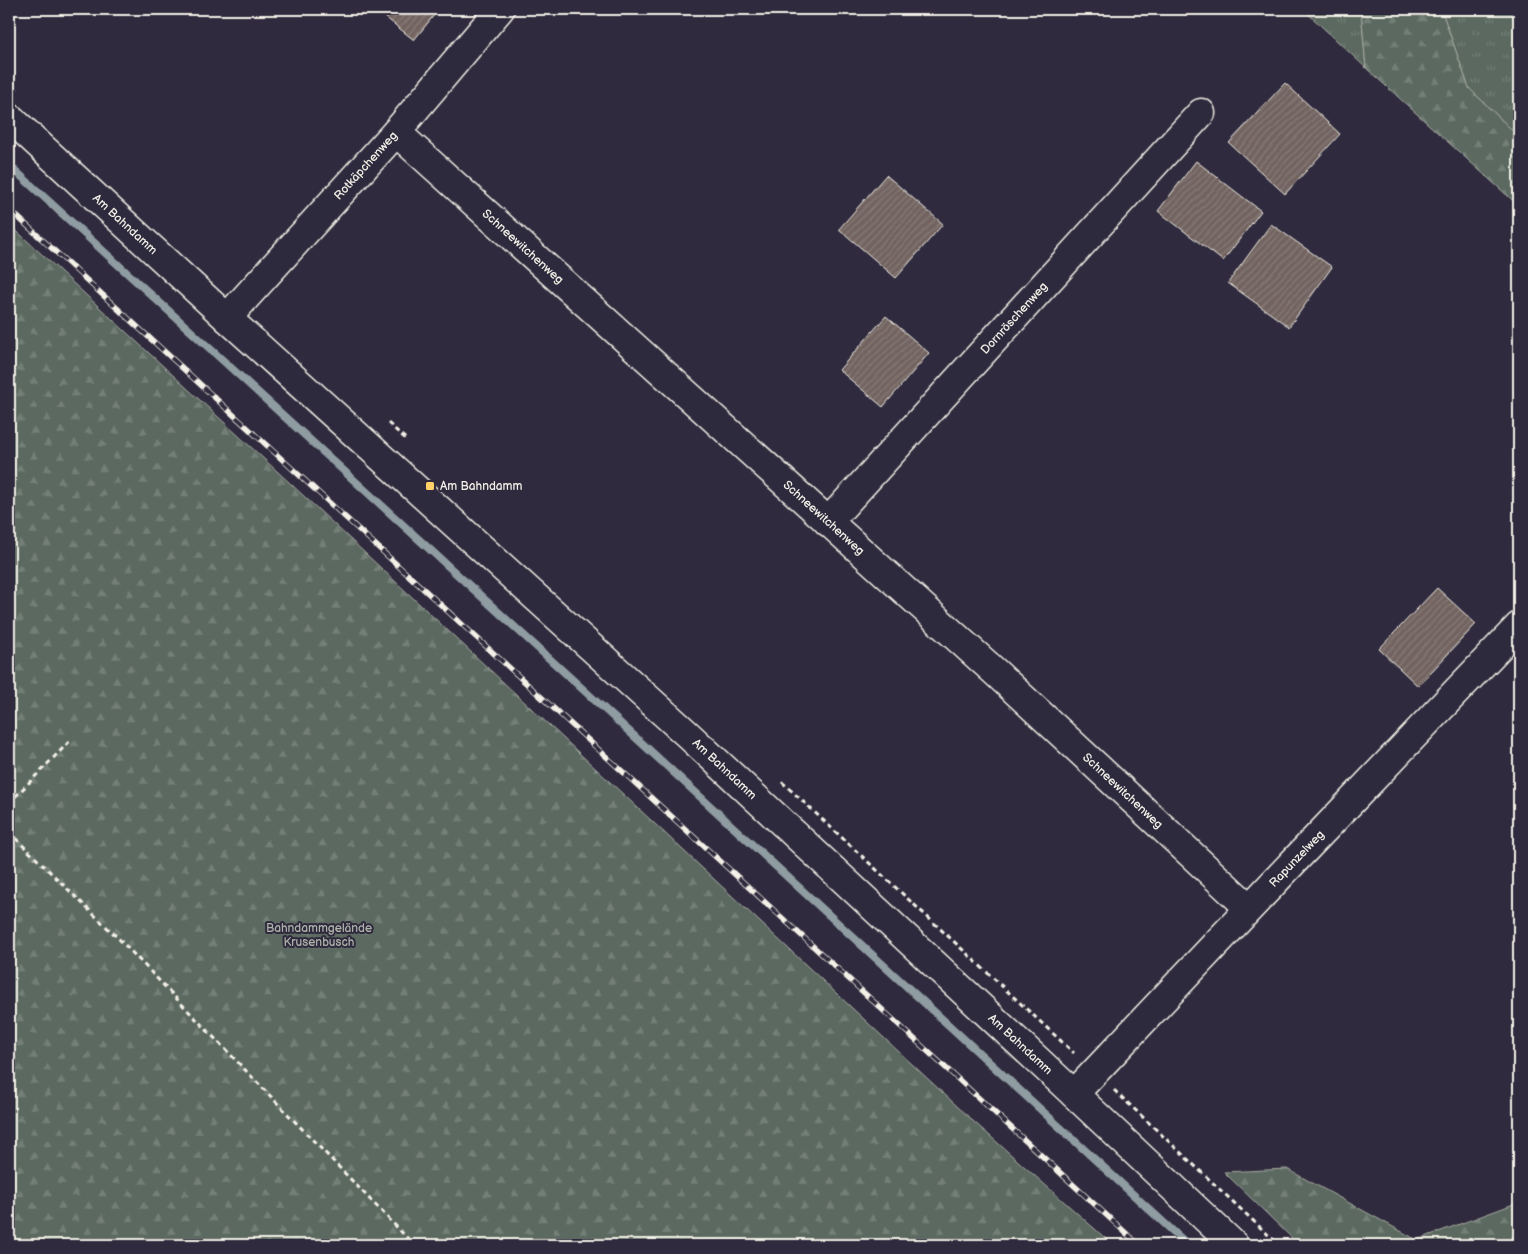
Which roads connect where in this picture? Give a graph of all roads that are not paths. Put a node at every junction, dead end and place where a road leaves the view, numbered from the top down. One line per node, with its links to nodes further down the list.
1 (500, 9): 4 (street, Rotkäpchenweg)
2 (1201, 113): 6 (street, Dornröschenweg)
3 (9, 117): 5 (street, Am Bahndamm)
4 (396, 132): 5 (street, Rotkäpchenweg); 6 (street, Schneewitchenweg)
5 (227, 318): 9 (street, Am Bahndamm)
6 (828, 522): 8 (street, Schneewitchenweg)
7 (1519, 626): 8 (street, Rapunzelweg)
8 (1250, 908): 9 (street, Rapunzelweg)
9 (1074, 1094): 10 (street, Am Bahndamm)
10 (1234, 1245)

